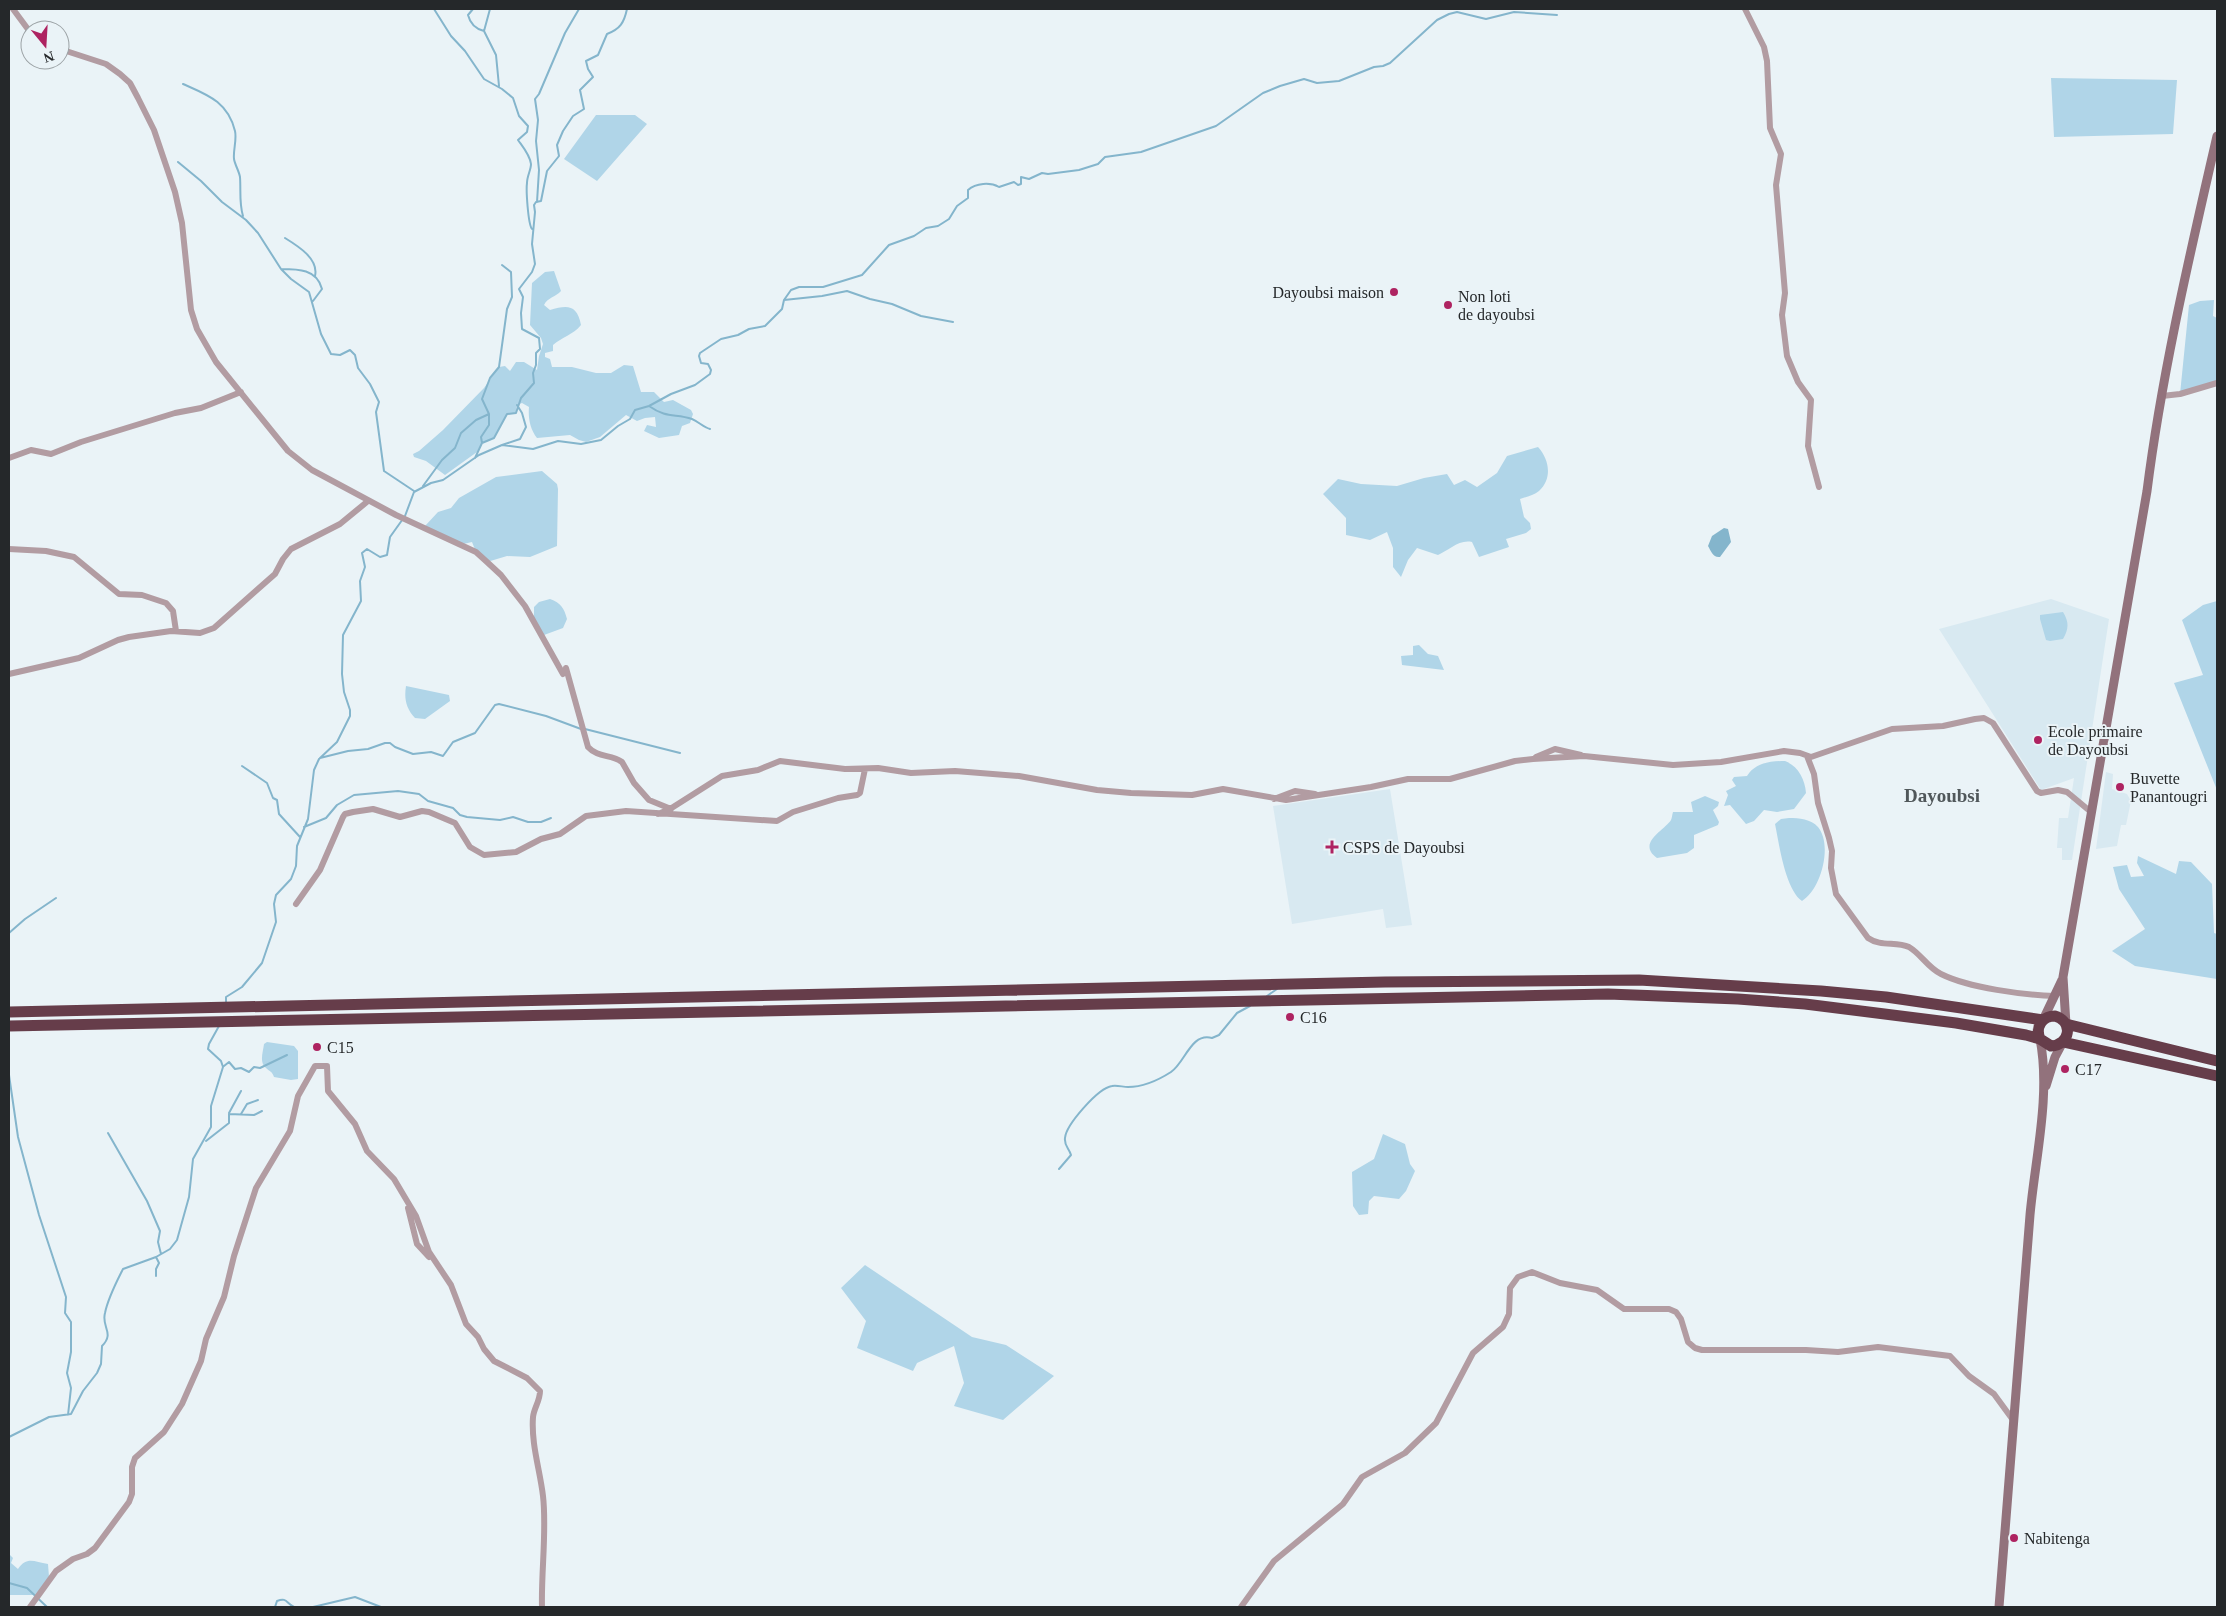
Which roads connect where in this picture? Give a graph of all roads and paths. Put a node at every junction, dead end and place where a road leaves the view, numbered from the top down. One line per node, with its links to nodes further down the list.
1 (13, 9): 3 (street)
2 (1746, 9): 10 (street)
3 (21, 20)
4 (70, 52): 7 (street)
5 (2217, 136): 8 (street)
6 (2217, 383): 8 (street)
7 (241, 392): 9 (street); 11 (street)
8 (2162, 396): 18 (street)
9 (9, 458)
10 (1819, 487)
11 (368, 501): 13 (street); 17 (street)
12 (9, 549): 13 (street)
13 (176, 631): 14 (street)
14 (9, 674)
15 (1807, 756): 16 (street); 18 (street); 23 (street)
16 (864, 769): 17 (street); 20 (street)
17 (670, 809): 19 (street); 20 (street)
18 (2091, 812): 22 (street)
19 (658, 814): 20 (street); 21 (street)
20 (680, 815)
21 (296, 904)
22 (2063, 977): 23 (street); 26 (street)
23 (2055, 996): 25 (street)
24 (9, 1012): 25 (highway)
25 (2043, 1020): 26 (highway); 28 (highway)
26 (2066, 1024): 29 (highway); 30 (highway)
27 (9, 1026): 28 (highway)
28 (2040, 1039): 29 (highway); 32 (street)
29 (2063, 1042): 31 (highway); 32 (street)
30 (2217, 1061)
31 (2217, 1076)
32 (2044, 1093): 33 (street)
33 (2013, 1420): 36 (street); 37 (street)
34 (30, 1607): 35 (street)
35 (542, 1607)
36 (1241, 1607)
37 (1999, 1607)

